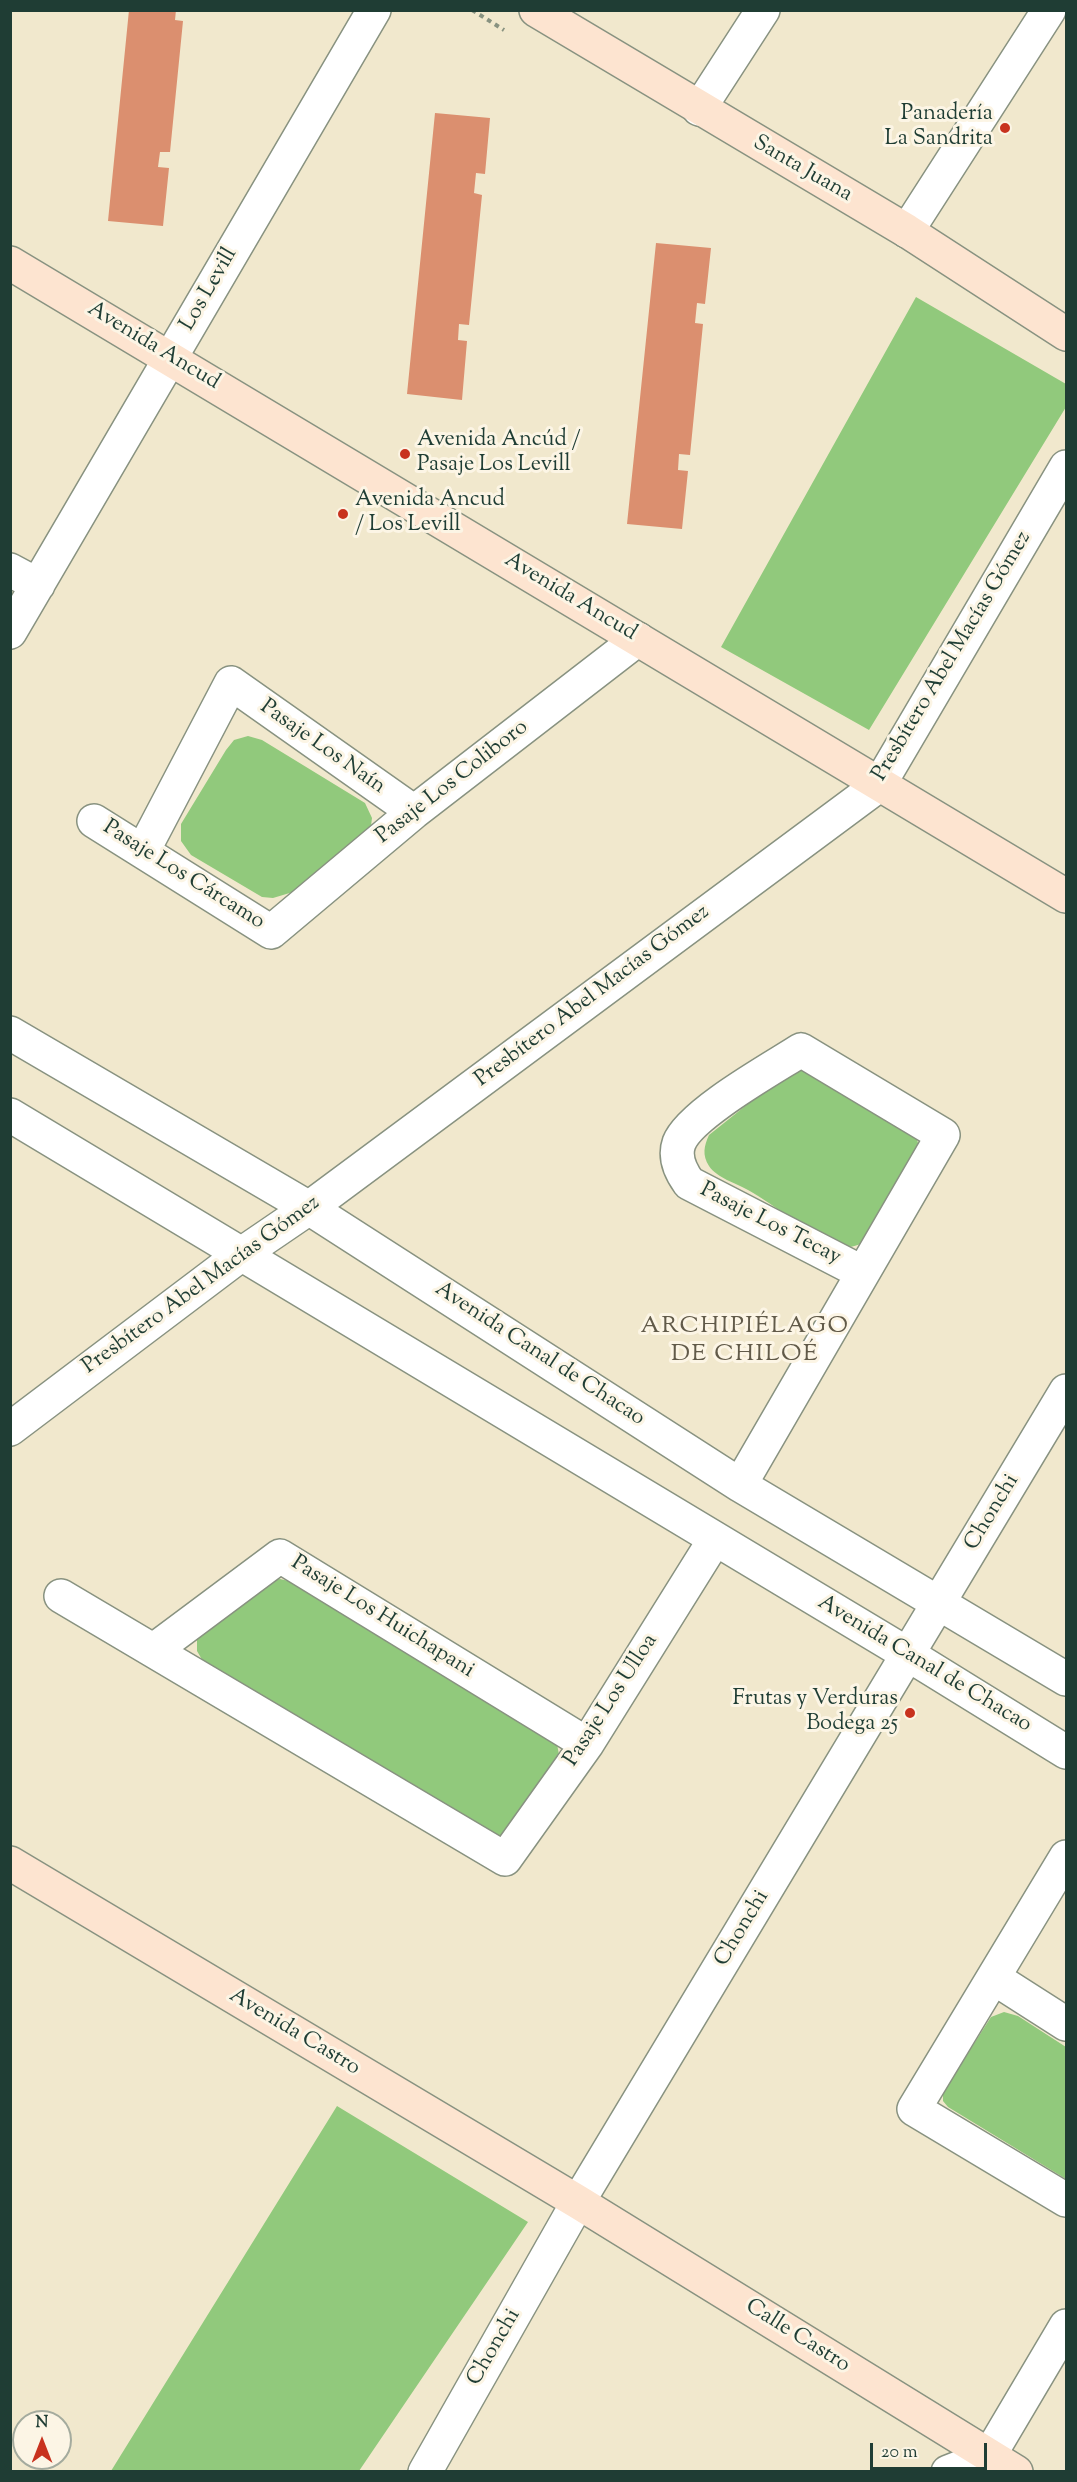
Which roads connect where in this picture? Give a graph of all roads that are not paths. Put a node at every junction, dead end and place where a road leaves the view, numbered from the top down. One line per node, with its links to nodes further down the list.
1 (374, 10): 9 (street, Los Levill)
2 (536, 10): 5 (street, Santa Juana)
3 (763, 10): 5 (street)
4 (1049, 10): 6 (street)
5 (699, 109): 6 (street, Santa Juana)
6 (907, 231): 8 (street, Santa Juana)
7 (10, 263): 9 (street, Avenida Ancud)
8 (1066, 334)
9 (171, 357): 11 (street, Los Levill); 13 (street, Avenida Ancud)
10 (1066, 467): 14 (street, Presbítero Abel Macías Gómez)
11 (24, 578): 12 (street, Los Levill)
12 (10, 632)
13 (638, 639): 14 (street, Avenida Ancud); 15 (street, Pasaje Los Coliboro)
14 (879, 785): 18 (street, Avenida Ancud); 22 (street, Presbítero Abel Macías Gómez)
15 (414, 812): 17 (street, Pasaje Los Naín); 19 (street, Pasaje Los Coliboro)
16 (94, 821): 17 (street, Pasaje Los Cárcamo)
17 (143, 851): 19 (street, Pasaje Los Cárcamo)
18 (1066, 896)
19 (272, 932)
20 (10, 1033): 22 (street, Avenida Canal de Chacao)
21 (10, 1115): 23 (street, Avenida Canal de Chacao)
22 (309, 1208): 23 (street, Presbítero Abel Macías Gómez); 27 (street, Avenida Canal de Chacao)
23 (243, 1253): 26 (street, Presbítero Abel Macías Gómez); 28 (street, Avenida Canal de Chacao)
24 (863, 1273): 24 (street, Pasaje Los Tecay); 27 (street)
25 (1066, 1391): 30 (street, Chonchi)
26 (10, 1429)
27 (740, 1485): 30 (street, Avenida Canal de Chacao)
28 (715, 1539): 32 (street, Avenida Canal de Chacao); 34 (street, Pasaje Los Ulloa)
29 (61, 1596): 31 (street)
30 (938, 1603): 32 (street, Chonchi); 33 (street, Avenida Canal de Chacao)
31 (154, 1650): 34 (street, Pasaje Los Huichapani); 34 (street, Pasaje Los Ulloa)
32 (909, 1655): 35 (street, Avenida Canal de Chacao); 41 (street, Chonchi)
33 (1066, 1679)
34 (587, 1744)
35 (1066, 1752)
36 (1066, 1857): 38 (street)
37 (10, 1863): 41 (street, Avenida Castro)
38 (994, 1978): 39 (street); 40 (street)
39 (1066, 2024)
40 (1066, 2200)
41 (578, 2202): 43 (street, Calle Castro); 44 (street, Chonchi)
42 (1066, 2326): 43 (street)
43 (1003, 2464): 45 (street)
44 (424, 2472)
45 (948, 2472)

